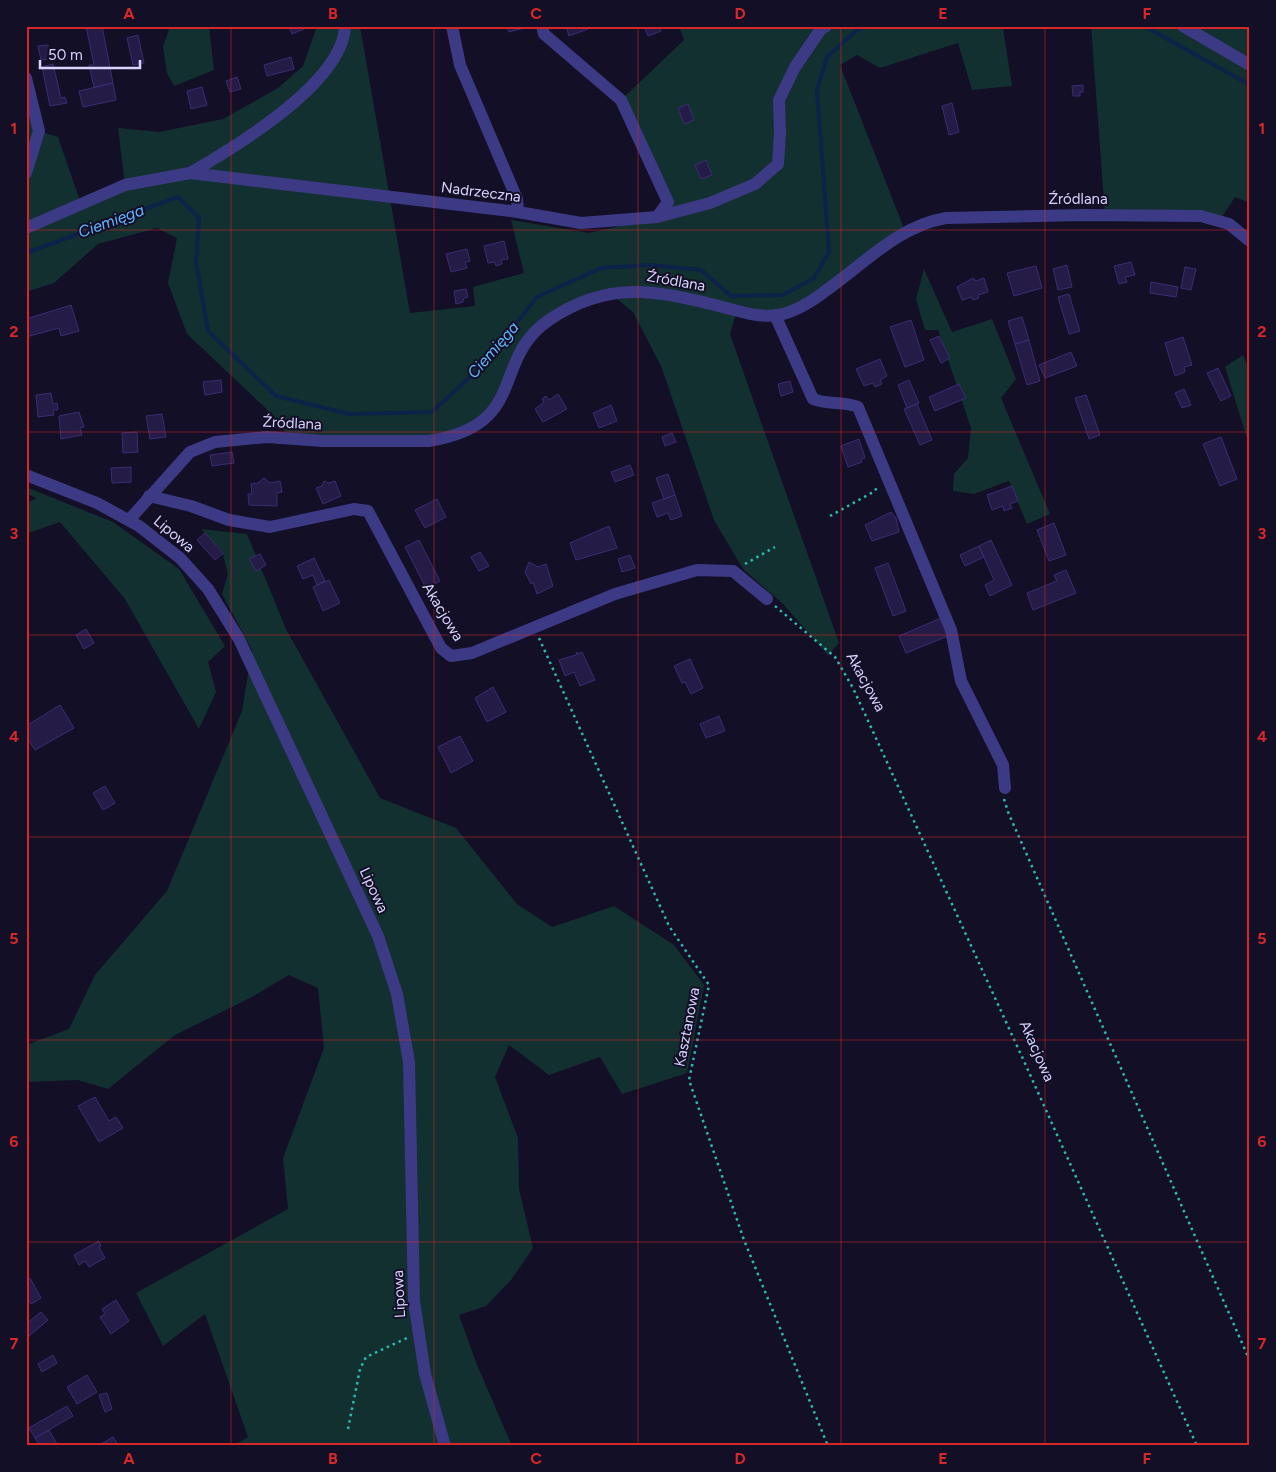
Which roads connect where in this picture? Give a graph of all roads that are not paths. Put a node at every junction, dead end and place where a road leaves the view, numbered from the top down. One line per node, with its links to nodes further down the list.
1 (345, 26): 9 (street)
2 (452, 26): 10 (street)
3 (542, 26): 11 (street)
4 (826, 26): 11 (street, Nadrzeczna)
5 (1183, 26): 6 (street)
6 (1250, 64)
7 (26, 78): 8 (street)
8 (26, 172)
9 (190, 173): 10 (street, Nadrzeczna); 12 (street, Nadrzeczna)
10 (518, 212): 11 (street, Nadrzeczna)
11 (657, 217)
12 (26, 228)
13 (1250, 241): 14 (street, Źródlana)
14 (775, 315): 16 (street, Źródlana); 19 (street)
15 (26, 474): 17 (street, Lipowa)
16 (149, 496): 17 (street, Źródlana); 18 (street, Akacjowa)
17 (129, 520): 20 (street, Lipowa)
18 (767, 599)
19 (1005, 788)
20 (445, 1446)

